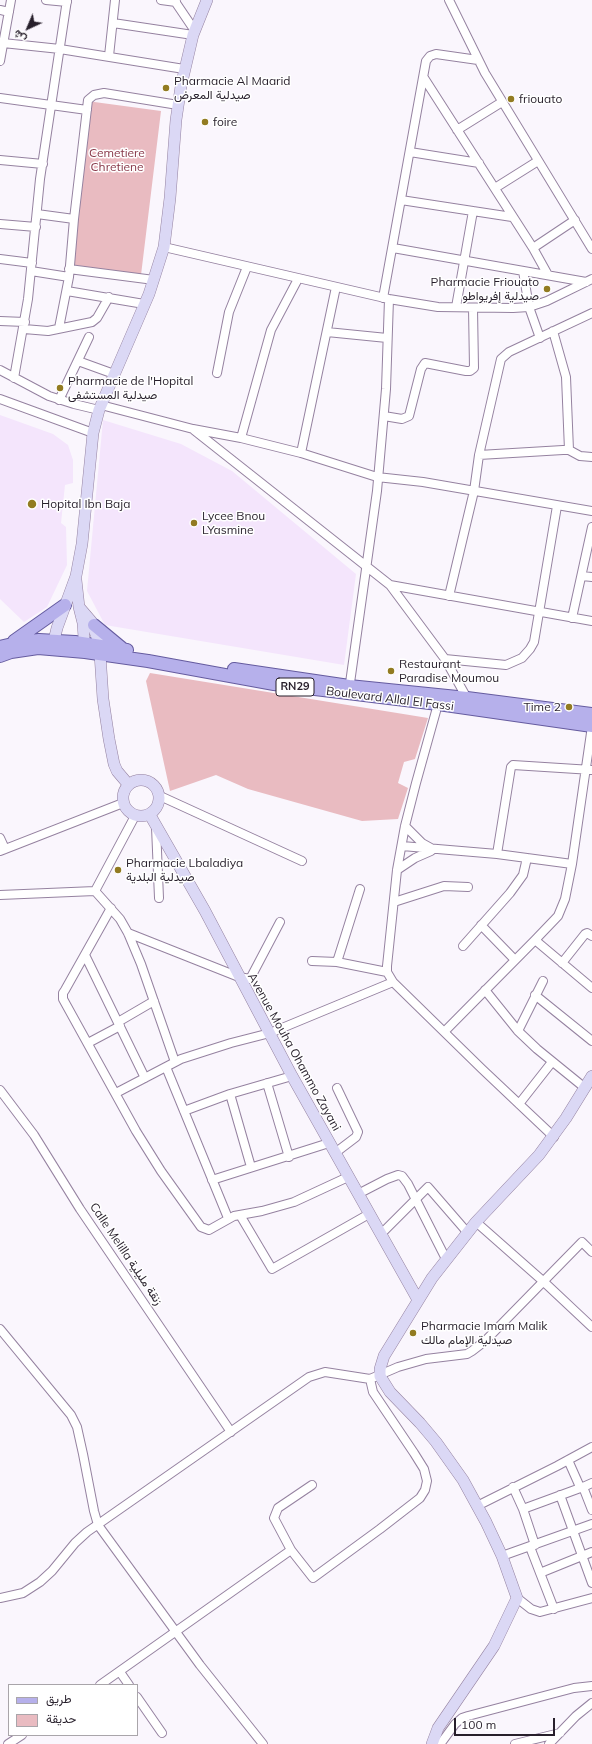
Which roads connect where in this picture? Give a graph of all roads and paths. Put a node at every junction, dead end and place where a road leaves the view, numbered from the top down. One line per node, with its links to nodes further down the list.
1 (11, 0): 10 (street)
2 (46, 0): 7 (street)
3 (115, 0): 11 (street)
4 (161, 0): 8 (street)
5 (207, 0): 12 (street)
6 (449, 0): 16 (street)
7 (67, 1): 14 (street)
8 (175, 1): 12 (street)
9 (0, 10): 10 (street)
10 (9, 12): 13 (street)
11 (113, 23): 12 (street); 15 (street)
12 (194, 33): 18 (street)
13 (3, 43): 14 (street); 17 (street)
14 (60, 49): 15 (street); 22 (street)
15 (109, 56): 18 (street)
16 (478, 60): 19 (street); 21 (street)
17 (0, 61)
18 (184, 69): 23 (street)
19 (424, 78): 25 (street); 26 (street)
20 (0, 98): 22 (street)
21 (502, 102): 25 (street); 28 (street)
22 (52, 105): 24 (street); 30 (street)
23 (178, 105): 24 (street); 40 (street)
24 (87, 110): 36 (street)
25 (457, 130): 29 (street)
26 (410, 152): 29 (street); 32 (street)
27 (0, 160): 30 (street)
28 (538, 161): 31 (street); 37 (street)
29 (479, 163): 31 (street)
30 (43, 164): 34 (street)
31 (495, 188): 35 (street)
32 (401, 200): 33 (street); 41 (street)
33 (473, 211): 35 (street); 45 (street)
34 (37, 214): 36 (street); 39 (street)
35 (512, 217): 42 (street)
36 (74, 218): 50 (street)
37 (575, 220): 42 (street); 43 (street)
38 (0, 224): 39 (street)
39 (36, 227): 46 (street)
40 (164, 247): 47 (street); 53 (street)
41 (393, 248): 45 (street); 58 (street)
42 (533, 248): 51 (street)
43 (592, 249)
44 (0, 259): 46 (street)
45 (463, 261): 48 (street); 60 (street)
46 (32, 263): 49 (street)
47 (247, 267): 52 (street); 74 (street)
48 (523, 271): 51 (street); 61 (street)
49 (31, 272): 50 (street); 65 (street)
50 (69, 273): 53 (street); 56 (street)
51 (548, 275): 54 (street)
52 (298, 279): 55 (street); 83 (street)
53 (154, 280): 59 (street)
54 (589, 280): 61 (street)
55 (336, 287): 58 (street); 68 (street)
56 (67, 291): 57 (street); 66 (street)
57 (110, 298): 59 (street); 66 (street)
58 (386, 299): 60 (street); 70 (street)
59 (144, 304): 75 (street)
60 (456, 307): 62 (street)
61 (529, 307): 62 (street); 71 (street)
62 (473, 308): 80 (street)
63 (592, 313): 67 (street)
64 (0, 321): 65 (street)
65 (24, 326): 66 (street); 76 (street)
66 (59, 328)
67 (553, 331): 71 (street); 84 (street)
68 (327, 332): 70 (street); 85 (street)
69 (89, 337): 72 (street)
70 (387, 338): 80 (street)
71 (540, 338): 86 (street)
72 (78, 361): 75 (street); 78 (street)
73 (0, 370): 76 (street)
74 (217, 373)
75 (114, 374): 79 (street)
76 (14, 378): 78 (street)
77 (0, 398): 82 (street)
78 (59, 400): 79 (street)
79 (100, 407): 81 (street); 82 (street)
80 (384, 416): 88 (street)
81 (193, 429): 83 (street); 93 (street)
82 (93, 433): 94 (street)
83 (241, 438): 85 (street)
84 (569, 450): 86 (street); 87 (street)
85 (301, 453): 88 (street)
86 (479, 455): 89 (street)
87 (592, 457)
88 (377, 477): 89 (street); 93 (street)
89 (474, 491): 90 (street); 98 (street)
90 (557, 506): 91 (street); 101 (street)
91 (592, 512)
92 (592, 527): 95 (street)
93 (367, 567): 97 (street); 112 (street)
94 (76, 576): 99 (street); 100 (street)
95 (582, 576): 96 (street); 102 (street)
96 (592, 577)
97 (390, 585): 98 (street); 111 (street)
98 (449, 596): 101 (street)
99 (65, 605): 105 (main road); 106 (street)
100 (79, 607): 104 (street); 107 (street)
101 (539, 612): 102 (street); 111 (street)
102 (572, 618): 103 (street)
103 (592, 621)
104 (94, 625): 108 (street); 109 (main road)
105 (5, 645): 106 (main road, Boulevard Allal El Fassi / RN29)
106 (53, 645): 107 (main road, Boulevard Allal El Fassi / RN29); 110 (main road, Boulevard Allal El Fassi / RN29)
107 (85, 648): 108 (main road, Boulevard Allal El Fassi / RN29)
108 (99, 650): 109 (main road, Boulevard Allal El Fassi / RN29); 112 (main road, Boulevard Allal El Fassi / RN29); 119 (street)
109 (124, 650): 112 (main road, Boulevard Allal El Fassi / RN29)
110 (0, 656)
111 (445, 659): 113 (street)
112 (349, 690): 113 (main road, Boulevard Allal El Fassi / RN29); 114 (main road, Boulevard Allal El Fassi / RN29)
113 (467, 698): 115 (street); 116 (main road, Boulevard Allal El Fassi / RN29)
114 (438, 704): 115 (main road, Boulevard Allal El Fassi / RN29); 125 (street)
115 (473, 709): 117 (main road, Boulevard Allal El Fassi / RN29)
116 (592, 714)
117 (592, 726): 118 (street)
118 (589, 770): 130 (street); 133 (street)
119 (128, 784): 120 (street); 121 (street)
120 (160, 796): 122 (street); 132 (street)
121 (123, 803): 123 (street); 129 (street)
122 (150, 815): 123 (street); 124 (street, Avenue Mouha Ohammo Zayani)
123 (135, 816): 137 (street)
124 (156, 826): 139 (street); 154 (street, Avenue Mouha Ohammo Zayani)
125 (405, 826): 127 (street); 128 (street)
126 (0, 838): 129 (street)
127 (402, 846): 128 (street); 134 (street)
128 (435, 850): 130 (street); 134 (street)
129 (1, 851)
130 (497, 854): 131 (street)
131 (527, 858): 133 (street); 143 (street)
132 (302, 861)
133 (572, 864): 146 (street)
134 (397, 870): 140 (street)
135 (468, 887): 140 (street)
136 (360, 889): 151 (street)
137 (95, 891): 138 (street); 141 (street)
138 (0, 895)
139 (159, 898)
140 (394, 902): 153 (street)
141 (111, 908): 144 (street); 148 (street)
142 (280, 922): 154 (street)
143 (481, 925): 147 (street); 149 (street)
144 (128, 933): 154 (street); 160 (street)
145 (592, 936): 152 (street)
146 (535, 940): 149 (street); 152 (street)
147 (463, 946)
148 (84, 955): 161 (street); 166 (street)
149 (515, 960): 158 (street)
150 (312, 961): 151 (street)
151 (337, 962): 153 (street)
152 (562, 963): 157 (street)
153 (387, 972): 156 (street)
154 (239, 978): 164 (street, Avenue Mouha Ohammo Zayani)
155 (543, 981): 159 (street)
156 (393, 982): 163 (street); 164 (street)
157 (592, 988)
158 (485, 990): 162 (street); 163 (street)
159 (535, 995): 162 (street); 165 (street)
160 (154, 1001): 161 (street); 167 (street)
161 (119, 1024): 166 (street); 172 (street)
162 (518, 1030): 168 (street)
163 (445, 1031): 179 (street)
164 (270, 1033): 167 (street); 170 (street, Avenue Mouha Ohammo Zayani)
165 (592, 1041)
166 (88, 1043): 177 (street)
167 (175, 1062): 169 (street)
168 (552, 1062): 175 (street); 179 (street)
169 (166, 1067): 172 (street); 180 (street)
170 (292, 1076): 173 (street); 182 (street, Avenue Mouha Ohammo Zayani)
171 (592, 1076): 175 (street)
172 (145, 1078): 177 (street)
173 (267, 1082): 178 (street); 184 (street)
174 (337, 1088): 183 (street)
175 (585, 1088): 181 (street)
176 (0, 1090): 203 (street, Calle Melilla زنقة مليلية)
177 (116, 1093): 192 (street)
178 (230, 1094): 180 (street); 185 (street)
179 (519, 1104): 181 (street)
180 (184, 1111): 187 (street)
181 (554, 1137): 193 (street)
182 (329, 1143): 183 (street, Avenue Mouha Ohammo Zayani); 184 (street)
183 (335, 1153): 186 (street, Avenue Mouha Ohammo Zayani)
184 (289, 1157): 185 (street)
185 (251, 1167): 187 (street)
186 (348, 1176): 188 (street, Avenue Mouha Ohammo Zayani); 191 (street)
187 (212, 1180): 192 (street)
188 (358, 1194): 189 (street); 190 (street, Avenue Mouha Ohammo Zayani)
189 (416, 1198): 194 (street); 195 (street); 197 (street)
190 (369, 1214): 191 (street); 195 (street, Avenue Mouha Ohammo Zayani)
191 (240, 1215): 192 (street)
192 (228, 1218)
193 (476, 1222): 194 (street); 198 (street)
194 (467, 1232): 197 (street)
195 (381, 1234): 199 (street, Avenue Mouha Ohammo Zayani)
196 (592, 1252): 198 (street)
197 (446, 1259): 199 (street)
198 (544, 1282): 200 (street); 202 (street)
199 (418, 1300): 202 (street)
200 (592, 1327)
201 (0, 1329): 215 (street)
202 (375, 1378): 203 (street); 211 (street); 218 (street)
203 (231, 1432): 215 (street)
204 (592, 1447): 205 (street)
205 (568, 1460): 208 (street); 209 (street)
206 (592, 1483): 209 (street)
207 (312, 1485): 218 (street)
208 (513, 1487): 211 (street); 212 (street)
209 (581, 1487): 210 (street); 213 (street)
210 (560, 1495): 212 (street); 216 (street)
211 (477, 1506): 220 (street)
212 (523, 1509): 217 (street)
213 (592, 1510)
214 (592, 1524): 216 (street)
215 (98, 1525): 224 (street); 228 (street)
216 (573, 1531): 217 (street); 221 (street)
217 (532, 1546): 220 (street); 222 (street)
218 (291, 1550): 228 (street)
219 (592, 1552): 221 (street)
220 (502, 1556): 225 (street)
221 (582, 1556): 222 (street); 223 (street)
222 (540, 1573): 227 (street)
223 (592, 1583)
224 (0, 1598)
225 (517, 1598): 227 (street); 238 (street)
226 (592, 1598): 227 (street)
227 (554, 1609)
228 (176, 1631): 229 (street); 240 (street)
229 (120, 1672): 230 (street); 231 (street)
230 (102, 1684)
231 (128, 1684)
232 (592, 1686): 238 (street)
233 (138, 1698): 235 (street)
234 (592, 1703): 236 (street)
235 (162, 1733)
236 (560, 1733): 241 (street); 242 (street)
237 (20, 1736): 239 (street)
238 (437, 1742)
239 (8, 1744)
240 (263, 1744)
241 (514, 1744)
242 (549, 1744)

